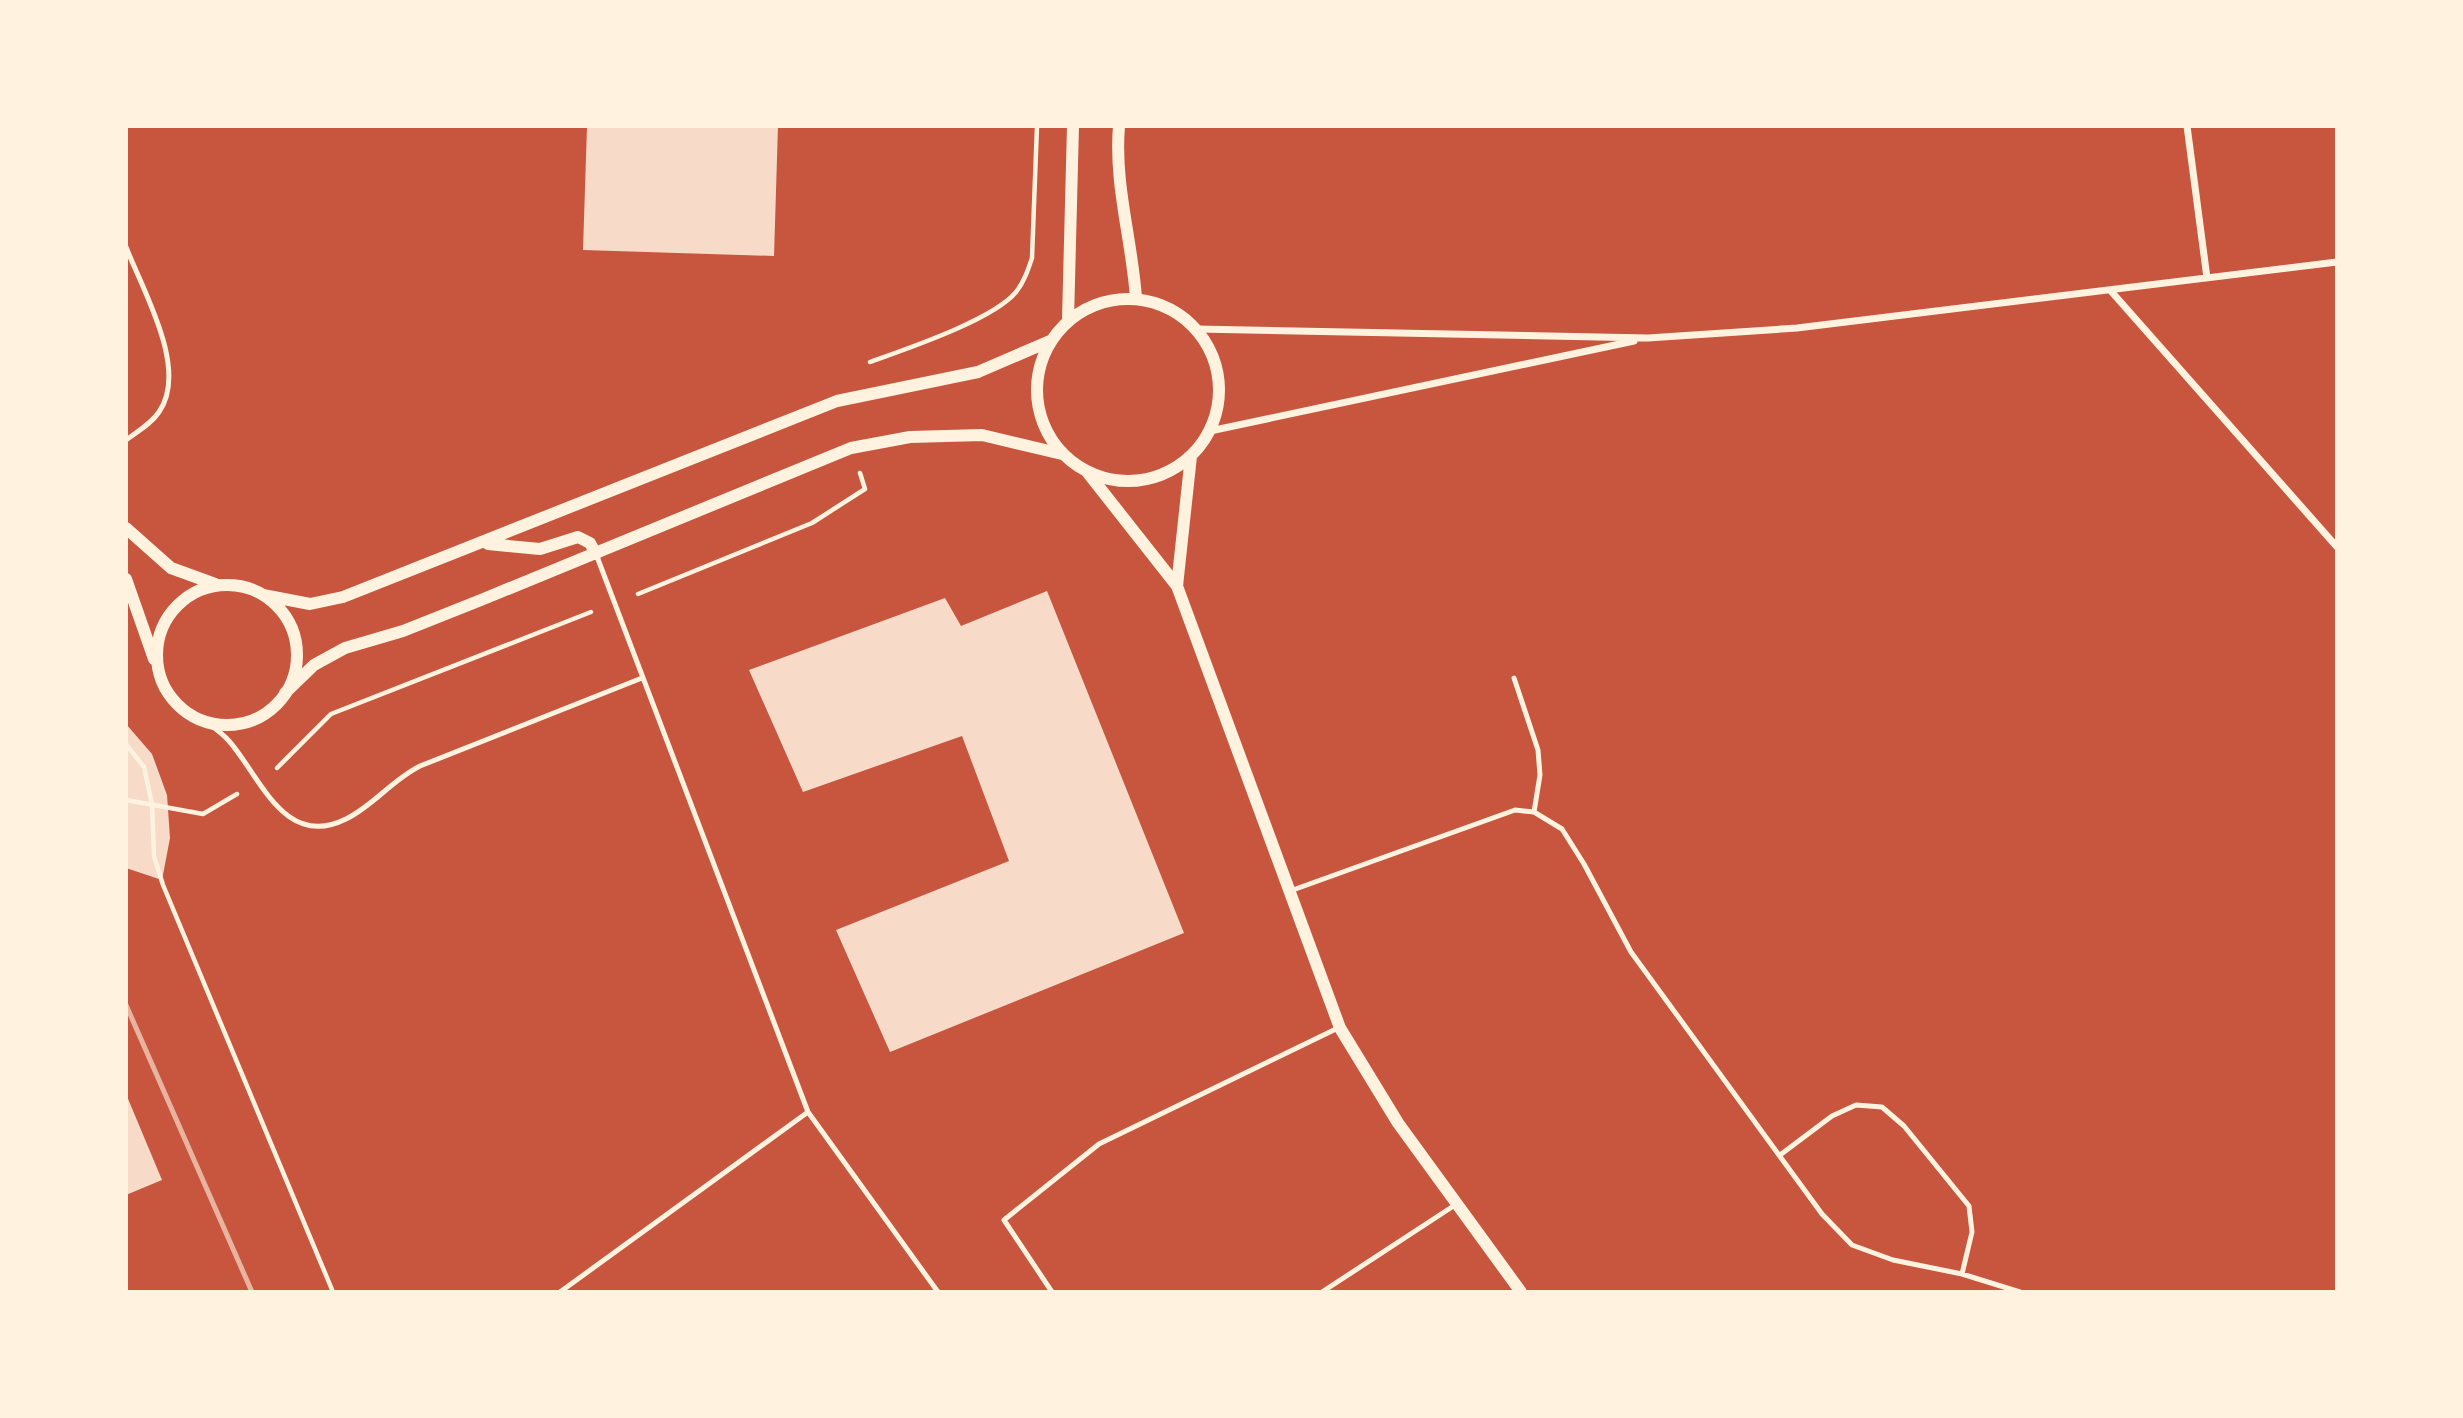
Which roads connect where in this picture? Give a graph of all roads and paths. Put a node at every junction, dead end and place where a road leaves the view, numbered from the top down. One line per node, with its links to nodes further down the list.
1 (1073, 126): 9 (street)
2 (1119, 126): 8 (street)
3 (2187, 126): 6 (street)
4 (126, 247): 14 (lane)
5 (2337, 262): 6 (street)
6 (2207, 278): 7 (street)
7 (2110, 289): 11 (street); 19 (street)
8 (1136, 298): 9 (street); 10 (street)
9 (1068, 320): 12 (street)
10 (1197, 329): 11 (street); 13 (street)
11 (1648, 338): 13 (street)
12 (1050, 341): 15 (street); 20 (street)
13 (1210, 430): 16 (street)
14 (126, 440)
15 (1062, 454): 17 (street); 21 (street)
16 (1191, 456): 17 (street); 24 (street)
17 (1088, 473): 24 (street)
18 (126, 528): 23 (street)
19 (2337, 547)
20 (464, 550): 21 (street); 25 (street)
21 (596, 554): 27 (lane); 29 (street)
22 (126, 579): 26 (street)
23 (221, 586): 25 (street); 26 (street)
24 (1177, 586): 36 (street)
25 (264, 595): 29 (street)
26 (159, 672): 30 (street)
27 (642, 678): 32 (lane); 38 (lane)
28 (1514, 678): 35 (lane)
29 (285, 693): 30 (street)
30 (204, 720): 32 (lane)
31 (126, 744): 34 (path)
32 (257, 781): 34 (path)
33 (126, 800): 34 (path)
34 (152, 804): 42 (path)
35 (1534, 812): 36 (lane); 39 (lane)
36 (1287, 892): 37 (street)
37 (1339, 1028): 40 (street); 45 (lane)
38 (808, 1112): 43 (lane); 44 (lane)
39 (1780, 1155): 41 (lane); 41 (lane)
40 (1455, 1205): 46 (lane); 47 (street)
41 (1962, 1274): 48 (lane)
42 (333, 1292)
43 (560, 1292)
44 (938, 1292)
45 (1052, 1292)
46 (1322, 1292)
47 (1521, 1292)
48 (2020, 1292)

